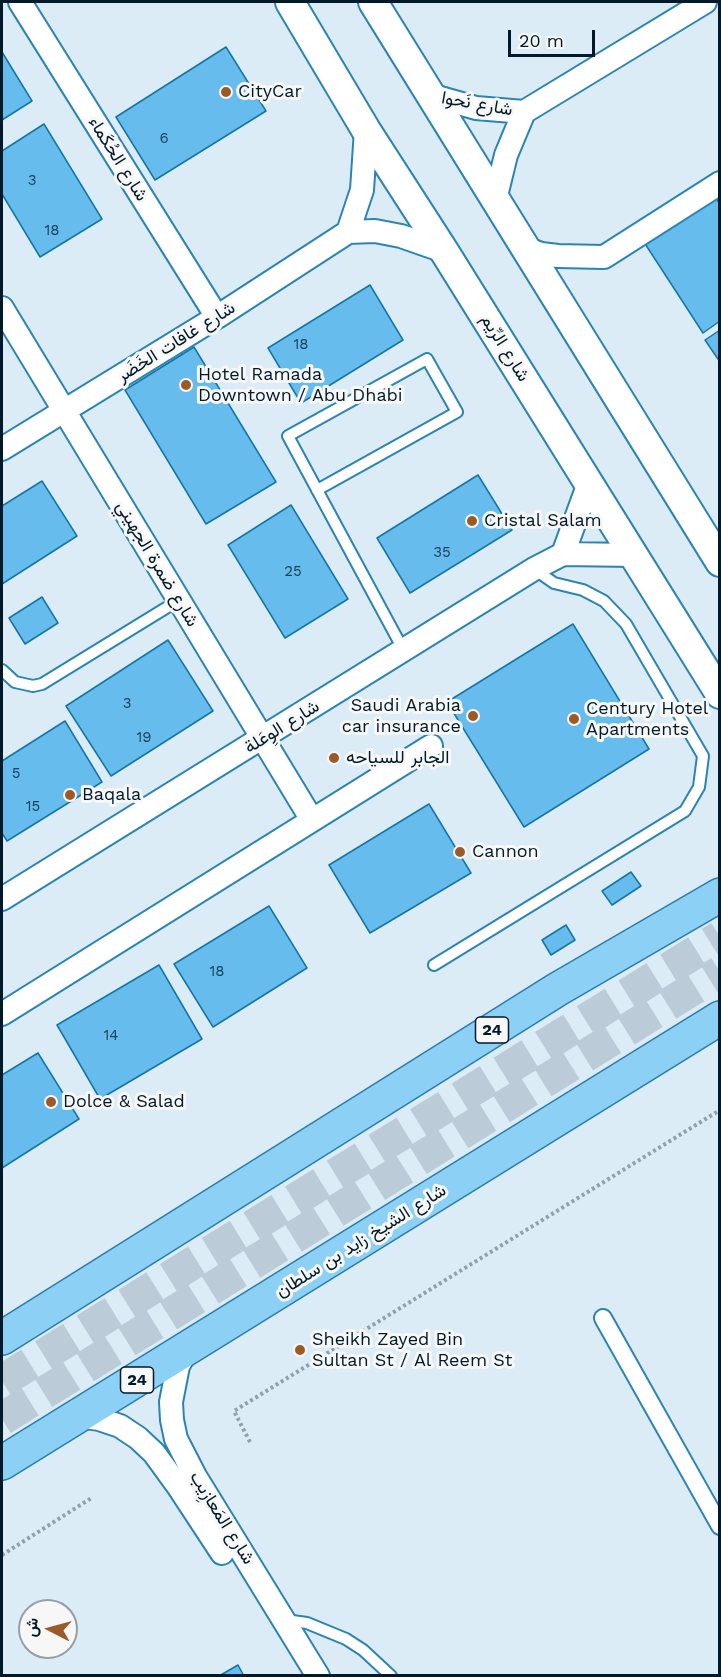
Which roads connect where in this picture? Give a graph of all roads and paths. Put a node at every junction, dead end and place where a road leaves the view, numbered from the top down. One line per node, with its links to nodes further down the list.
1 (20, 2): 14 (street, شارع الحُكَماء)
2 (290, 2): 7 (street, شارع الرِّيم)
3 (705, 2): 6 (street, شارع نَحوا)
4 (378, 5): 5 (street)
5 (430, 95): 6 (street, شارع نَحوا); 9 (street)
6 (524, 112): 9 (street, شارع نَحوا)
7 (366, 130): 10 (street); 12 (street, شارع الرِّيم)
8 (720, 183): 11 (street)
9 (495, 200): 11 (street)
10 (348, 232): 12 (street); 14 (street, شارع غافات الخَضَر)
11 (525, 248): 21 (street)
12 (444, 251): 17 (street, شارع الرِّيم)
13 (2, 308): 15 (street, شارع ضمرة الجهيني)
14 (217, 317): 15 (street, شارع غافات الخَضَر)
15 (64, 411): 16 (street, شارع غافات الخَضَر); 23 (street, شارع ضمرة الجهيني)
16 (2, 449)
17 (589, 483): 19 (street); 20 (street, شارع الرِّيم)
18 (317, 490): 18 (lane); 24 (lane)
19 (563, 554): 20 (street, شارع الوِعَلة); 22 (street, شارع الوِعَلة)
20 (634, 555): 26 (street, شارع الرِّيم)
21 (720, 561)
22 (534, 569): 24 (street, شارع الوِعَلة); 32 (lane)
23 (179, 600): 25 (lane); 27 (street, شارع ضمرة الجهيني)
24 (404, 651): 27 (street, شارع الوِعَلة)
25 (2, 670)
26 (720, 694)
27 (263, 739): 29 (street, شارع ضمرة الجهيني); 31 (street, شارع الوِعَلة)
28 (431, 746): 29 (street)
29 (312, 820): 33 (street)
30 (720, 895): 37 (main road, 24)
31 (2, 900)
32 (434, 965)
33 (2, 1014)
34 (720, 1018): 38 (main road, شارع الشيخ زايد بن سلطان / 24)
35 (720, 1110): 40 (path)
36 (603, 1318): 43 (street)
37 (2, 1338)
38 (187, 1350): 39 (main road, شارع الشيخ زايد بن سلطان / 24); 46 (street, شارع المَعازِيب)
39 (78, 1416): 41 (main road, شارع الشيخ زايد بن سلطان / 24); 44 (street, شارع المَعازِيب)
40 (250, 1442)
41 (2, 1463)
42 (93, 1497): 45 (path)
43 (720, 1526)
44 (222, 1553)
45 (2, 1555)
46 (285, 1620): 47 (street, شارع المَعازِيب); 48 (lane)
47 (318, 1676)
48 (391, 1676)

